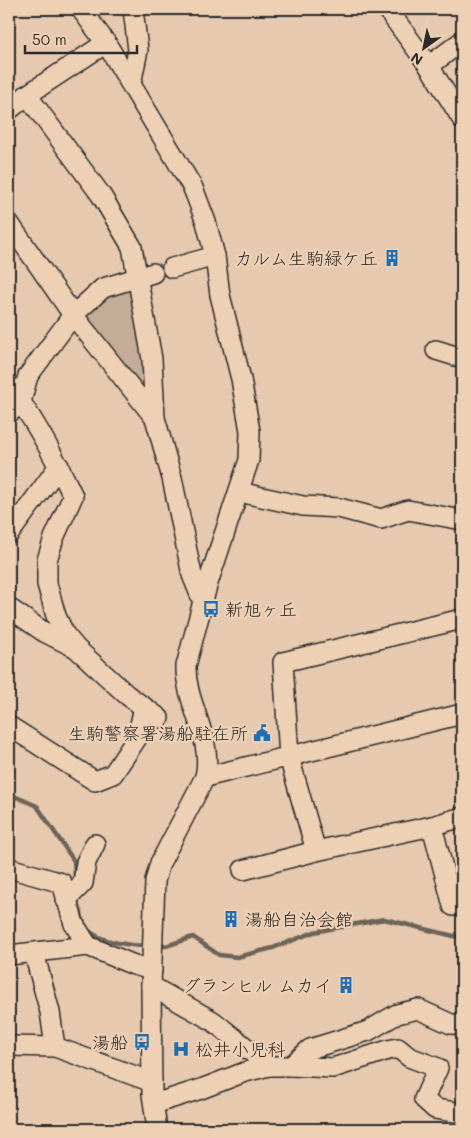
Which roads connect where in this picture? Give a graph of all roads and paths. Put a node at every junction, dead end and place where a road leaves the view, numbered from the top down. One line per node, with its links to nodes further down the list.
1 (81, 9): 5 (street)
2 (133, 9): 7 (street)
3 (387, 9): 6 (street)
4 (462, 41): 6 (street)
5 (106, 43): 7 (street); 8 (street)
6 (430, 66): 10 (street)
7 (131, 84): 12 (street)
8 (27, 95): 9 (street); 14 (street)
9 (9, 110)
10 (460, 111)
11 (9, 223): 15 (street)
12 (215, 256): 13 (street); 22 (street)
13 (172, 268)
14 (146, 276): 15 (street); 20 (street)
15 (73, 315): 19 (street); 20 (street)
16 (436, 350): 17 (street)
17 (462, 358)
18 (9, 386): 19 (street)
19 (15, 407): 21 (street)
20 (156, 418): 25 (street)
21 (59, 466): 24 (street); 28 (street)
22 (239, 492): 23 (street); 25 (street)
23 (462, 520)
24 (9, 534)
25 (204, 604): 34 (street)
26 (9, 608): 28 (street)
27 (462, 619): 33 (street)
28 (76, 648): 29 (street)
29 (144, 707): 31 (street); 32 (street)
30 (462, 714): 33 (street)
31 (159, 718)
32 (9, 726)
33 (289, 757): 34 (street); 38 (street)
34 (205, 777): 46 (street)
35 (462, 817): 36 (street)
36 (432, 826): 38 (street); 42 (street)
37 (95, 844): 41 (street)
38 (316, 851): 40 (street)
39 (9, 868): 41 (street)
40 (243, 870)
41 (66, 900): 43 (street)
42 (462, 905)
43 (88, 946): 44 (street); 46 (street)
44 (34, 953): 45 (street); 49 (street)
45 (9, 955)
46 (151, 978): 50 (street); 52 (street)
47 (462, 1025): 51 (street)
48 (9, 1046): 49 (street)
49 (55, 1047): 52 (street)
50 (269, 1066): 51 (street); 53 (street)
51 (291, 1066): 54 (street)
52 (152, 1082): 53 (street)
53 (154, 1104): 55 (street)
54 (462, 1113)
55 (157, 1129)

